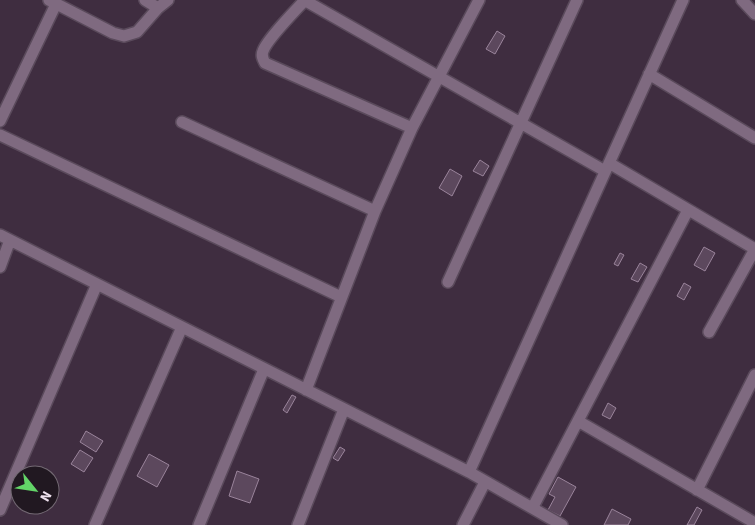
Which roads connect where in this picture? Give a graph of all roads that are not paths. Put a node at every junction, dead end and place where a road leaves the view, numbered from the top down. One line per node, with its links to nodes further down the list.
1 (145, 0): 9 (street)
2 (168, 0): 9 (street)
3 (304, 0): 12 (street); 17 (street)
4 (480, 0): 12 (street)
5 (577, 0): 16 (street)
6 (683, 0): 11 (street)
7 (742, 0): 10 (street)
8 (52, 2): 9 (street); 13 (street)
9 (158, 8)
10 (754, 11)
11 (649, 74): 19 (street); 20 (street)
12 (440, 76): 16 (street); 17 (street)
13 (4, 100): 14 (street)
14 (0, 121)
15 (182, 122): 22 (street)
16 (521, 123): 20 (street); 26 (street)
17 (412, 128): 22 (street)
18 (0, 135): 28 (street)
19 (755, 138)
20 (607, 167): 21 (street); 36 (street)
21 (688, 210): 24 (street); 35 (street)
22 (375, 211): 28 (street)
23 (5, 237): 25 (street); 27 (street)
24 (755, 249): 30 (street)
25 (0, 267)
26 (448, 282)
27 (97, 284): 29 (street); 40 (street)
28 (341, 297): 33 (street)
29 (182, 327): 31 (street); 42 (street)
30 (709, 332)
31 (264, 369): 33 (street); 43 (street)
32 (755, 375): 38 (street)
33 (306, 390): 34 (street)
34 (344, 409): 36 (street); 44 (street)
35 (578, 421): 38 (street); 39 (street)
36 (468, 472): 37 (street)
37 (485, 482): 45 (street); 46 (street)
38 (697, 490): 41 (street)
39 (535, 504)
40 (0, 510)
41 (755, 523)
42 (95, 525)
43 (199, 525)
44 (298, 525)
45 (463, 525)
46 (562, 525)

